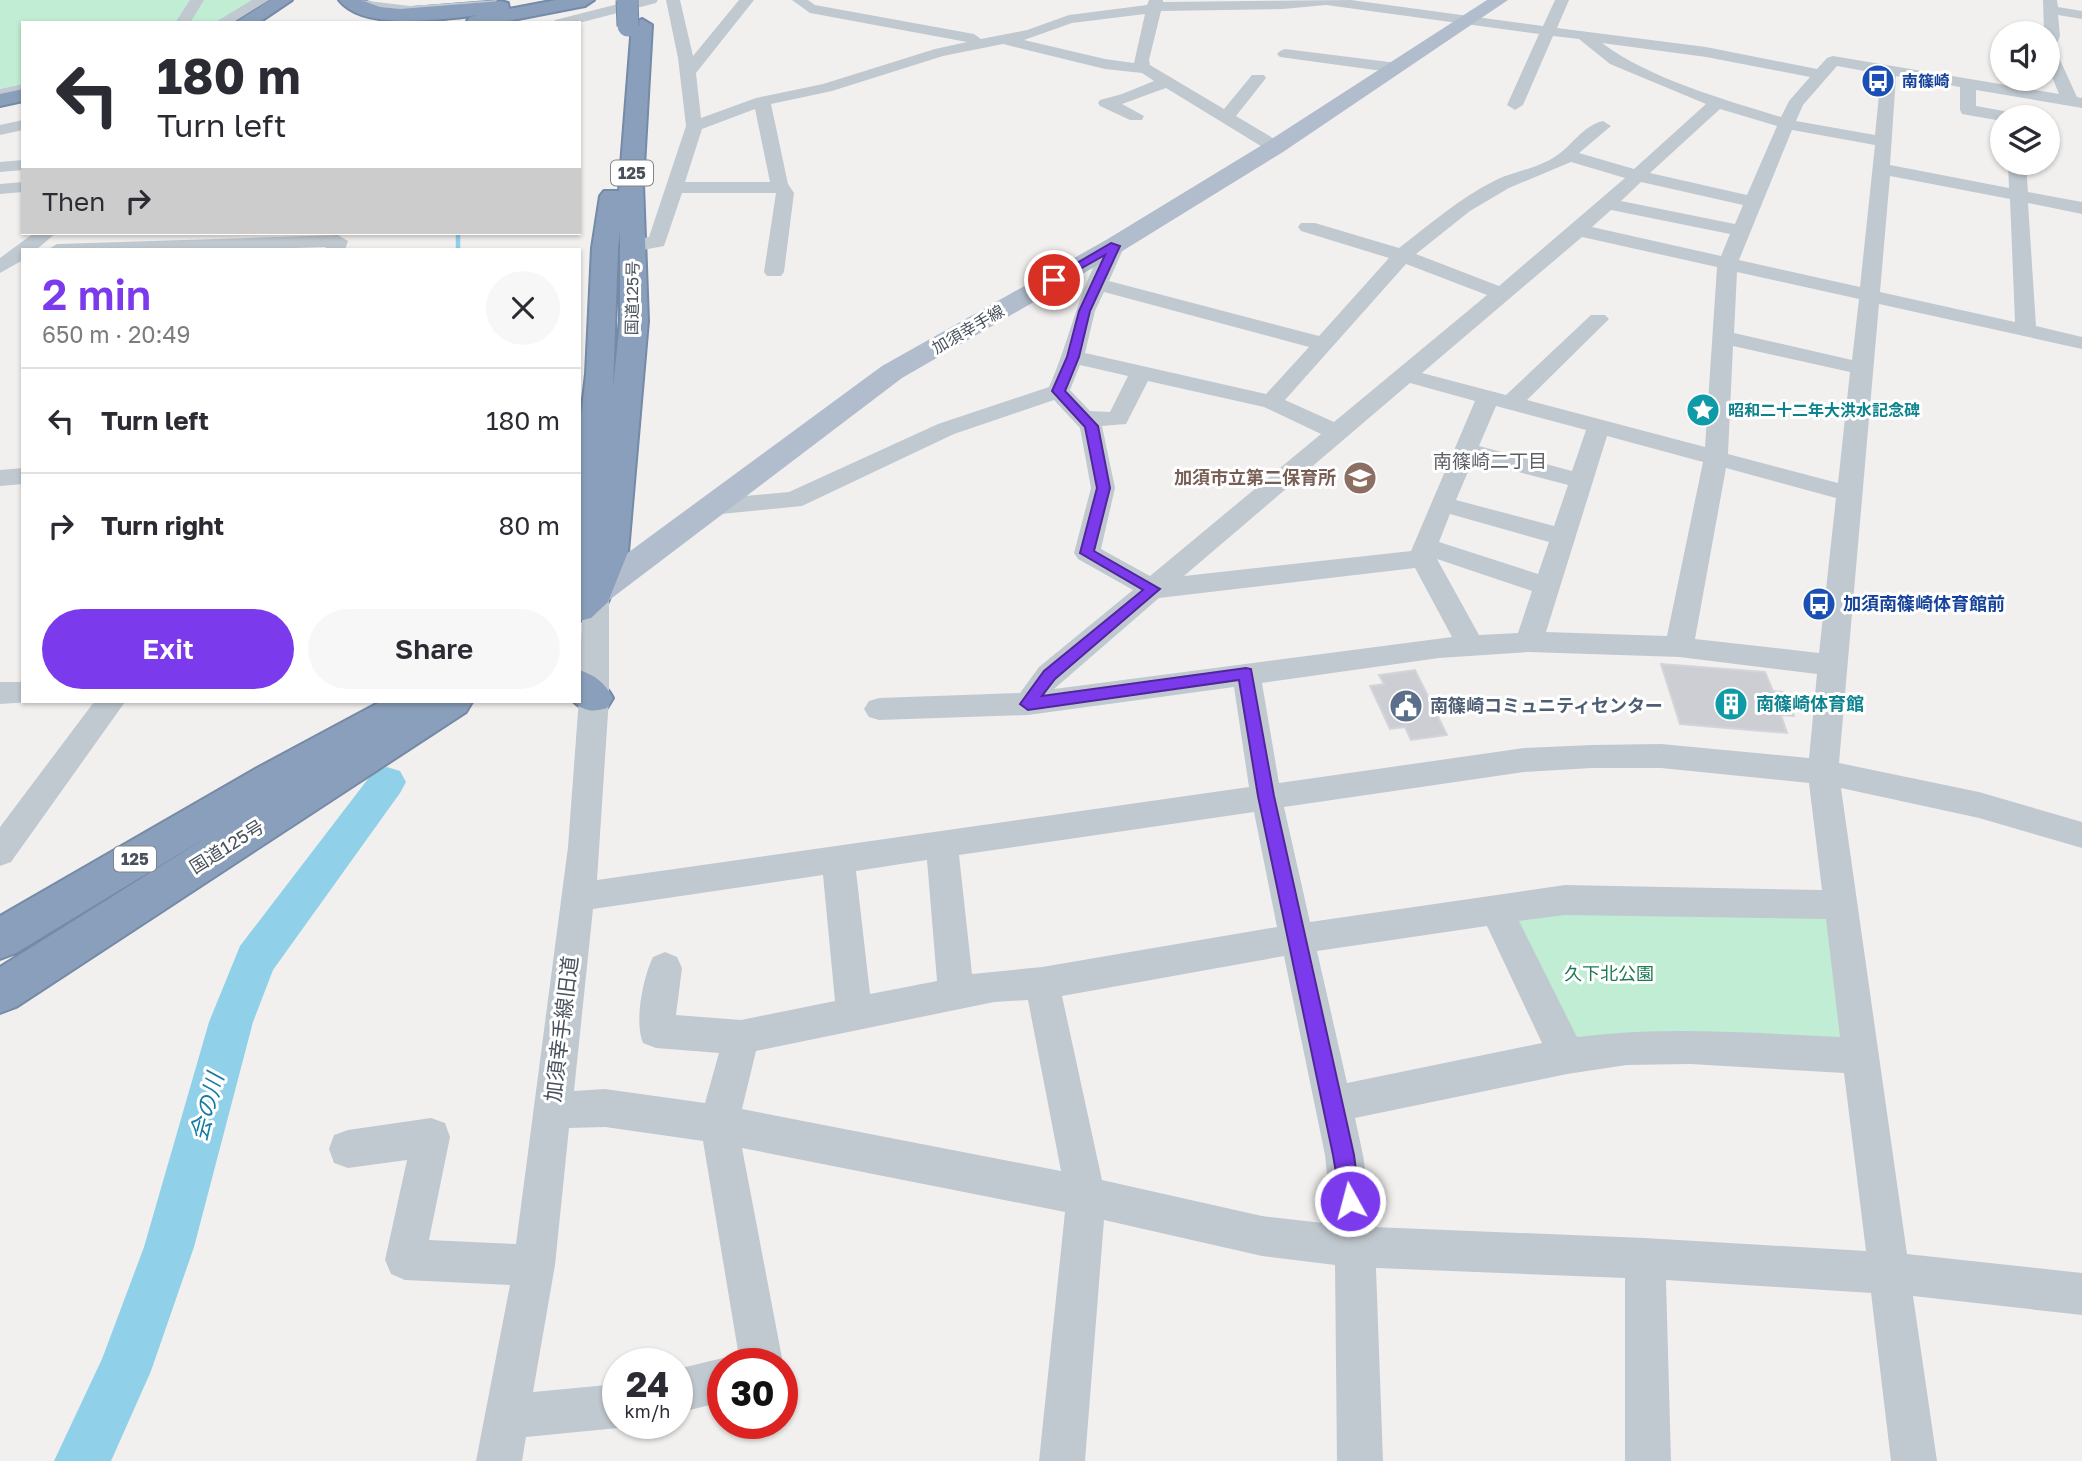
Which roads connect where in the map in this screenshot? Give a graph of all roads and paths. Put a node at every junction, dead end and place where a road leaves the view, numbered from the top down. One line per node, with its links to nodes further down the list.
1 (197, 0): 22 (street)
2 (262, 0): 23 (street)
3 (348, 0): 16 (highway)
4 (368, 0): 16 (street)
5 (536, 0): 16 (highway)
6 (584, 0): 26 (highway)
7 (617, 0): 27 (highway)
8 (626, 0): 29 (highway, 国道125号 / 125, bridge)
9 (641, 0): 29 (highway, 国道125号 / 125)
10 (651, 0): 28 (street)
11 (673, 0): 38 (street)
12 (747, 0): 38 (street)
13 (799, 0): 33 (street)
14 (1499, 0): 21 (main road, 加須幸手線)
15 (1563, 0): 30 (street)
16 (495, 3): 25 (highway)
17 (1155, 5): 21 (street); 32 (street); 36 (street)
18 (2051, 5): 20 (street)
19 (284, 12): 24 (highway)
20 (2082, 15)
21 (1472, 20): 30 (street); 35 (main road, 加須幸手線)
22 (183, 21)
23 (225, 21)
24 (251, 21)
25 (427, 21)
26 (476, 21)
27 (535, 21)
28 (568, 21)
29 (635, 26): 91 (highway, 国道125号 / 125)
30 (1548, 31): 31 (street); 57 (street)
31 (1585, 37): 39 (street); 56 (street)
32 (1002, 39): 33 (street); 36 (street)
33 (985, 41): 54 (street)
34 (1285, 54): 35 (street)
35 (1397, 68): 71 (main road, 加須幸手線)
36 (1145, 69): 44 (street)
37 (1889, 70): 39 (street); 45 (street); 73 (street)
38 (688, 72): 67 (street)
39 (1823, 75): 65 (street)
40 (2060, 75): 43 (street)
41 (1258, 78): 64 (street)
42 (2060, 79): 55 (street)
43 (2082, 79)
44 (1165, 82): 49 (street); 62 (street)
45 (1968, 84): 46 (street); 61 (street)
46 (1990, 87)
47 (21, 89): 50 (street)
48 (2013, 91): 55 (street); 58 (street)
49 (1182, 92): 62 (street); 64 (street)
50 (0, 94)
51 (21, 95): 52 (highway)
52 (0, 100)
53 (21, 102): 59 (highway)
54 (762, 102): 67 (street); 80 (street)
55 (2076, 102)
56 (1717, 103): 65 (street); 77 (street)
57 (1515, 105)
58 (2012, 105)
59 (0, 107)
60 (21, 114): 63 (highway)
61 (1990, 114)
62 (1136, 116): 68 (street)
63 (0, 118)
64 (1226, 118): 71 (street)
65 (1787, 124): 73 (street); 83 (street)
66 (21, 125): 70 (street)
67 (694, 126): 79 (street)
68 (1119, 126)
69 (1603, 126): 72 (street)
70 (0, 130)
71 (1275, 147): 90 (main road, 加須幸手線)
72 (1568, 155): 77 (street); 96 (street)
73 (1883, 156): 82 (street); 102 (street)
74 (21, 165): 75 (street)
75 (0, 167)
76 (2018, 175): 82 (street)
77 (1638, 176): 83 (street); 84 (street)
78 (21, 187): 81 (street)
79 (675, 187): 80 (street); 91 (street)
80 (777, 188): 99 (street)
81 (0, 189)
82 (2021, 197): 85 (street); 104 (street)
83 (1755, 202): 88 (street)
84 (1608, 204): 87 (street); 88 (street)
85 (2082, 208)
86 (1308, 227): 96 (street)
87 (1578, 230): 97 (street); 101 (street)
88 (1742, 232): 97 (street)
89 (43, 235): 92 (street)
90 (1115, 246): 100 (street); 126 (main road, 加須幸手線)
91 (619, 247): 115 (highway); 127 (highway, 国道125号 / 125); 133 (highway, 国道125号 / 125)
92 (24, 248)
93 (119, 248): 94 (street)
94 (336, 248)
95 (18, 252): 98 (street)
96 (1403, 256): 101 (street); 107 (street)
97 (1727, 264): 102 (street); 105 (street)
98 (0, 267)
99 (774, 272)
100 (1096, 284): 107 (street); 108 (street)
101 (1502, 294): 111 (street)
102 (1868, 294): 104 (street); 109 (street)
103 (1598, 319): 113 (street)
104 (2026, 331): 106 (street)
105 (1723, 337): 109 (street); 120 (street)
106 (2082, 343)
107 (1324, 344): 114 (street)
108 (1073, 357): 110 (street); 112 (street)
109 (1860, 368): 124 (street)
110 (1141, 372): 114 (street); 116 (street)
111 (1405, 375): 113 (street); 118 (street)
112 (1058, 391): 116 (street); 126 (street)
113 (1500, 400): 117 (street); 119 (street)
114 (1271, 402): 118 (street)
115 (581, 408)
116 (1084, 418): 132 (street)
117 (1599, 426): 120 (street); 123 (street)
118 (1336, 432): 132 (street)
119 (1465, 450): 123 (street); 125 (street)
120 (1716, 458): 124 (street); 136 (street)
121 (21, 476): 122 (street)
122 (0, 478)
123 (1581, 481): 129 (street)
124 (1847, 493): 137 (street)
125 (1442, 503): 129 (street); 130 (street)
126 (711, 507): 128 (main road, 加須幸手線)
127 (616, 514): 128 (main road); 133 (highway, 国道125号 / 125)
128 (684, 528): 133 (main road, 加須幸手線)
129 (1563, 537): 131 (street)
130 (1423, 552): 131 (street); 132 (street); 135 (street)
131 (1546, 586): 134 (street)
132 (1153, 589): 146 (street)
133 (585, 601): 139 (street, 加須幸手線旧道)
134 (1529, 642): 135 (street); 136 (street)
135 (1470, 645): 138 (street)
136 (1679, 647): 137 (street)
137 (1831, 665): 148 (street)
138 (1246, 673): 146 (street); 150 (street)
139 (587, 691): 155 (street, 加須幸手線旧道)
140 (0, 693): 141 (street)
141 (21, 693)
142 (109, 703): 153 (street)
143 (372, 703): 149 (highway)
144 (411, 703): 149 (highway, 国道125号 / 125)
145 (451, 703): 162 (highway, 国道125号 / 125)
146 (1028, 704): 147 (street)
147 (879, 709)
148 (1823, 771): 150 (street); 151 (street); 156 (street)
149 (271, 779): 158 (highway, 国道125号 / 125)
150 (1266, 796): 152 (street); 159 (street)
151 (2082, 835)
152 (942, 846): 154 (street); 163 (street)
153 (0, 852)
154 (838, 858): 155 (street); 164 (street)
155 (579, 897): 169 (street, 加須幸手線旧道)
156 (1840, 905): 157 (street); 167 (street)
157 (1496, 909): 159 (street); 166 (street)
158 (0, 939)
159 (1296, 939): 161 (street); 168 (street)
160 (665, 968): 165 (street)
161 (1042, 983): 163 (street); 172 (street)
162 (0, 992)
163 (956, 993): 164 (street)
164 (854, 1015): 165 (street)
165 (741, 1037): 170 (street)
166 (1567, 1056): 167 (street); 168 (street)
167 (1861, 1056): 176 (street)
168 (1332, 1104): 173 (street)
169 (552, 1110): 170 (street); 175 (street, 加須幸手線旧道)
170 (719, 1124): 172 (street); 178 (street)
171 (348, 1149): 175 (street)
172 (1086, 1196): 173 (street); 182 (street)
173 (1355, 1247): 174 (street); 183 (street)
174 (1645, 1258): 176 (street); 184 (street)
175 (534, 1265): 180 (street, 加須幸手線旧道)
176 (1888, 1273): 177 (street); 185 (street)
177 (2082, 1294)
178 (758, 1348)
179 (602, 1408): 180 (street)
180 (507, 1418): 181 (street, 加須幸手線旧道)
181 (499, 1461)
182 (1062, 1461)
183 (1360, 1461)
184 (1648, 1461)
185 (1914, 1461)

